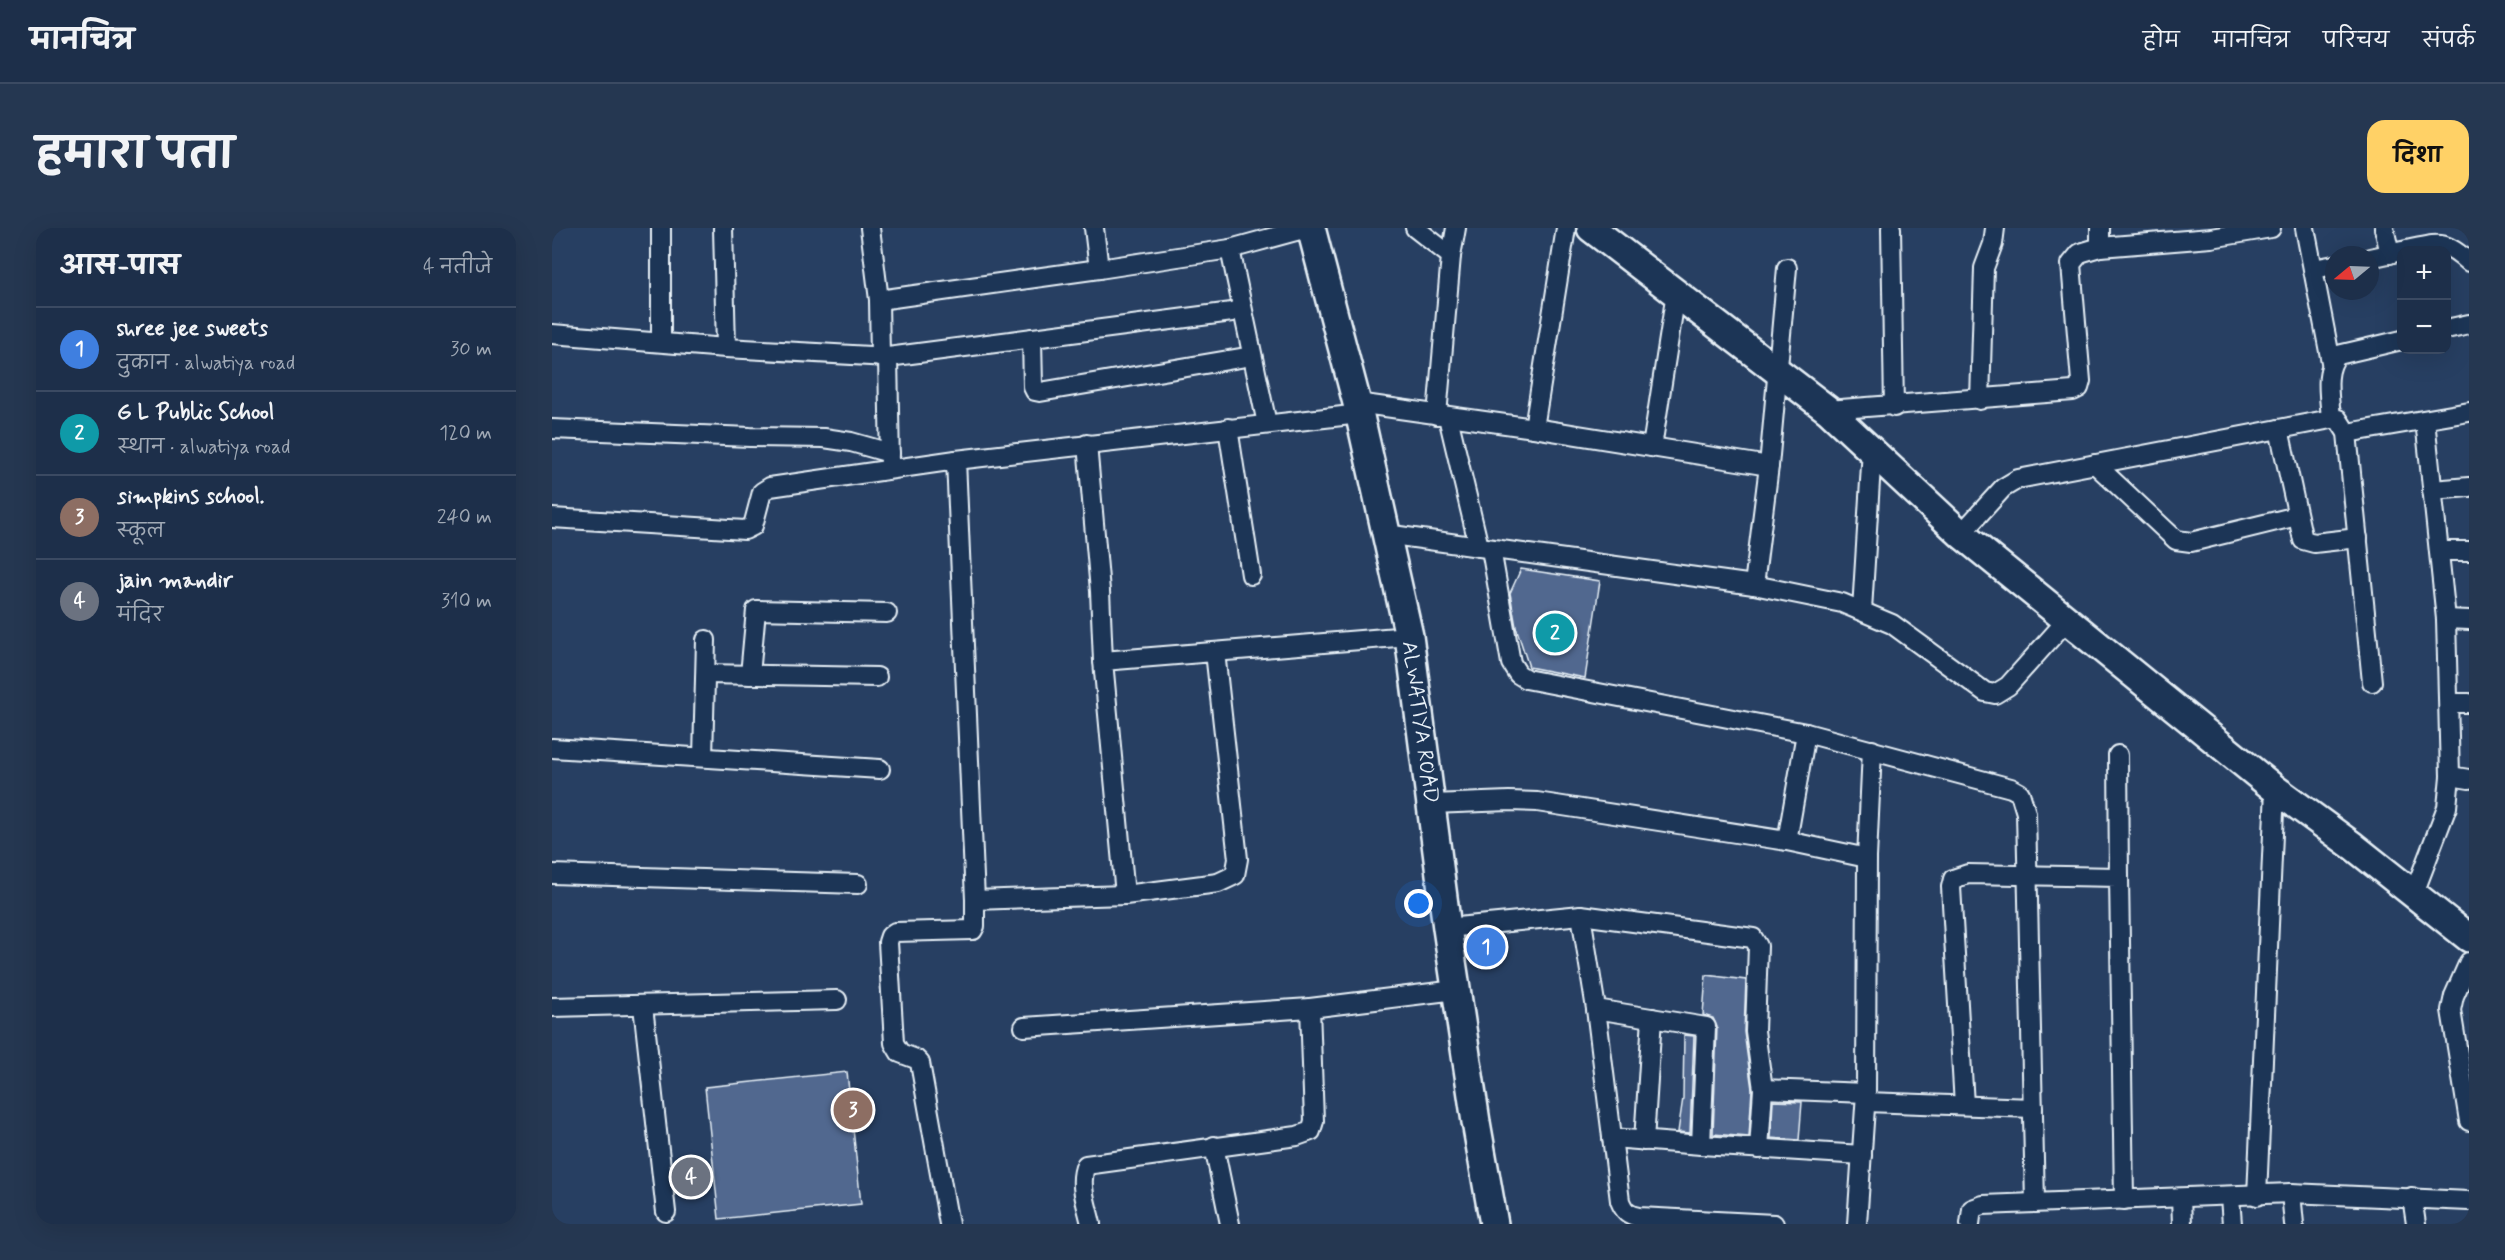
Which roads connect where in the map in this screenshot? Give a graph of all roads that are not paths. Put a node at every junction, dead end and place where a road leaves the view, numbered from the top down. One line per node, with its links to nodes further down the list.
1 (661, 228): 38 (street)
2 (723, 228): 39 (street)
3 (870, 228): 31 (street)
4 (1094, 228): 28 (street)
5 (1309, 228): 20 (street); 46 (street, ALWATIYA ROAD)
6 (1415, 228): 23 (street)
7 (1456, 228): 23 (street)
8 (1566, 228): 54 (street)
9 (1591, 228): 30 (street)
10 (1891, 228): 45 (street)
11 (1995, 228): 44 (street)
12 (2100, 228): 19 (street)
13 (2271, 228): 16 (street)
14 (2305, 228): 29 (street)
15 (2384, 228): 21 (street)
16 (2210, 233): 19 (street)
17 (2443, 236): 18 (street); 25 (street)
18 (2416, 246)
19 (2100, 247): 44 (street)
20 (1230, 249): 28 (street); 32 (street)
21 (2397, 249)
22 (2397, 252): 24 (street)
23 (1451, 256): 49 (street)
24 (2379, 256)
25 (2469, 262)
26 (2325, 267): 29 (street)
27 (1787, 268): 43 (street)
28 (1099, 269): 31 (street)
29 (2314, 269): 42 (street)
30 (1676, 293): 43 (street); 59 (street)
31 (879, 300): 41 (street)
32 (1242, 308): 36 (street); 40 (street)
33 (2469, 324): 34 (street)
34 (2451, 329)
35 (552, 334): 38 (street)
36 (1032, 338): 40 (street); 41 (street)
37 (2397, 341): 42 (street)
38 (661, 342): 39 (street)
39 (726, 348): 41 (street)
40 (1252, 356): 52 (street)
41 (884, 357): 62 (street)
42 (2331, 362): 50 (street)
43 (1776, 370): 47 (street); 64 (street)
44 (1980, 400): 45 (street)
45 (1894, 407): 47 (street)
46 (1358, 409): 49 (street); 52 (street); 69 (street, ALWATIYA ROAD)
47 (1828, 410): 60 (street)
48 (2469, 412): 51 (street)
49 (1443, 416): 54 (street); 72 (street)
50 (2331, 419): 56 (street); 57 (street)
51 (2424, 420): 57 (street); 66 (street)
52 (1267, 424): 53 (street)
53 (1228, 428): 58 (street); 75 (street)
54 (1534, 428): 59 (street)
55 (552, 429): 62 (street)
56 (2279, 429): 63 (street); 67 (street)
57 (2347, 433): 71 (street)
58 (1087, 444): 61 (street); 85 (street)
59 (1652, 447): 64 (street)
60 (1872, 449): 70 (street); 77 (street)
61 (956, 460): 62 (street); 110 (street)
62 (890, 461): 68 (street)
63 (2095, 464): 67 (street); 70 (street)
64 (1769, 466): 76 (street)
65 (2469, 487): 66 (street)
66 (2432, 490): 73 (street)
67 (2297, 516): 71 (street)
68 (552, 518)
69 (1385, 534): 72 (street); 82 (street, ALWATIYA ROAD)
70 (1962, 534): 80 (street)
71 (2358, 538): 89 (street)
72 (1485, 548): 76 (street); 92 (street)
73 (2439, 551): 74 (street); 79 (street)
74 (2469, 551)
75 (1251, 575)
76 (1754, 585): 77 (street)
77 (1862, 610): 80 (street)
78 (887, 613): 87 (street)
79 (2446, 619): 81 (street); 90 (street)
80 (2067, 620): 100 (street)
81 (2469, 620)
82 (1409, 636): 84 (street); 101 (street, ALWATIYA ROAD)
83 (706, 640): 86 (street)
84 (1215, 652): 85 (street); 109 (street)
85 (1103, 661): 109 (street)
86 (706, 674): 87 (street); 96 (street)
87 (750, 675): 88 (street)
88 (876, 677)
89 (2372, 682)
90 (2450, 703): 91 (street); 98 (street)
91 (2469, 703)
92 (1806, 733): 94 (street); 102 (street)
93 (552, 748): 96 (street)
94 (1872, 750): 103 (street); 105 (street)
95 (2118, 755): 106 (street)
96 (703, 757): 97 (street)
97 (880, 769)
98 (2450, 776): 99 (street); 108 (street)
99 (2469, 779)
100 (2275, 789): 108 (street); 135 (street)
101 (1432, 804): 102 (street); 112 (street, ALWATIYA ROAD)
102 (1787, 841): 103 (street)
103 (1867, 858): 124 (street)
104 (552, 874): 107 (street)
105 (2027, 876): 106 (street); 125 (street); 126 (street)
106 (2119, 877): 139 (street)
107 (858, 884)
108 (2414, 893): 113 (street)
109 (1125, 895): 110 (street)
110 (975, 900): 143 (street)
111 (1581, 915): 112 (street); 120 (street); 123 (street)
112 (1447, 928): 115 (street, ALWATIYA ROAD)
113 (2469, 938)
114 (2469, 962): 127 (street)
115 (1456, 990): 119 (street); 146 (street, ALWATIYA ROAD)
116 (837, 1000): 117 (street)
117 (643, 1006): 118 (street); 142 (street)
118 (552, 1007)
119 (1310, 1008): 122 (street); 131 (street)
120 (1596, 1009): 121 (street); 128 (street)
121 (1652, 1018): 129 (street); 130 (street)
122 (1024, 1026)
123 (1762, 1089): 124 (street); 132 (street)
124 (1866, 1097): 125 (street); 133 (street)
125 (1964, 1105): 126 (street)
126 (2033, 1108): 141 (street)
127 (2469, 1121)
128 (1612, 1138): 129 (street); 147 (street)
129 (1644, 1141): 130 (street)
130 (1701, 1145): 132 (street)
131 (1214, 1146): 144 (street); 145 (street)
132 (1759, 1149): 133 (street)
133 (1862, 1155): 148 (street)
134 (2291, 1193): 135 (street); 137 (street); 152 (street)
135 (2257, 1196): 136 (street)
136 (2230, 1197): 138 (street); 151 (street)
137 (2412, 1197): 140 (street); 153 (street)
138 (2181, 1198): 139 (street); 150 (street)
139 (2124, 1200): 141 (street)
140 (2469, 1201)
141 (2034, 1203): 149 (street)
142 (666, 1212)
143 (949, 1224)
144 (1091, 1224)
145 (1230, 1224)
146 (1494, 1224)
147 (1774, 1224)
148 (1857, 1224)
149 (1970, 1224)
150 (2182, 1224)
151 (2232, 1224)
152 (2294, 1224)
153 (2416, 1224)

